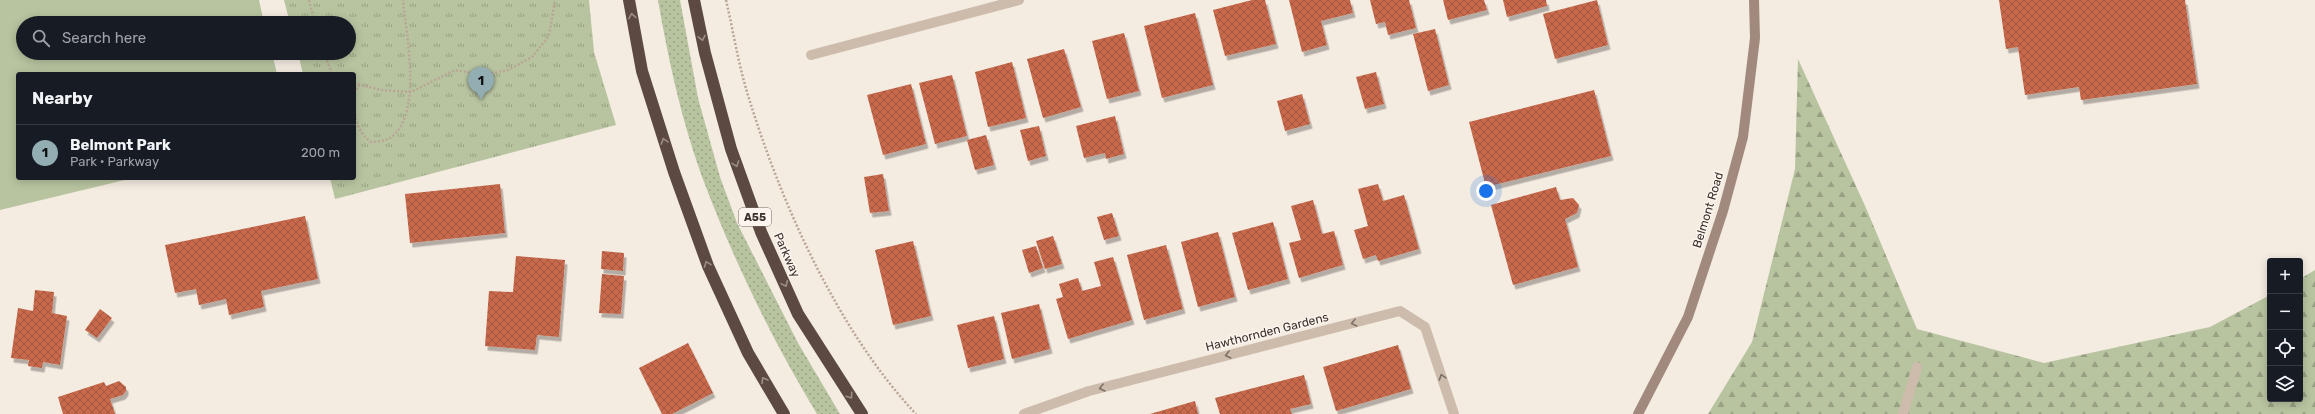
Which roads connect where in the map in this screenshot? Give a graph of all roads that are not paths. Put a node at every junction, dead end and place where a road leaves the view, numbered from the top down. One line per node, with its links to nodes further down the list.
1 (629, 0): 7 (highway, one-way to 1)
2 (694, 0): 8 (highway, Parkway / A55, one-way to 8)
3 (1019, 0): 5 (street)
4 (1754, 0): 11 (main road, Belmont Road)
5 (811, 55)
6 (1917, 367): 12 (street)
7 (784, 414)
8 (862, 414)
9 (1024, 414): 10 (street, Hawthornden Gardens, one-way to 9)
10 (1454, 414)
11 (1638, 414)
12 (1903, 414)

